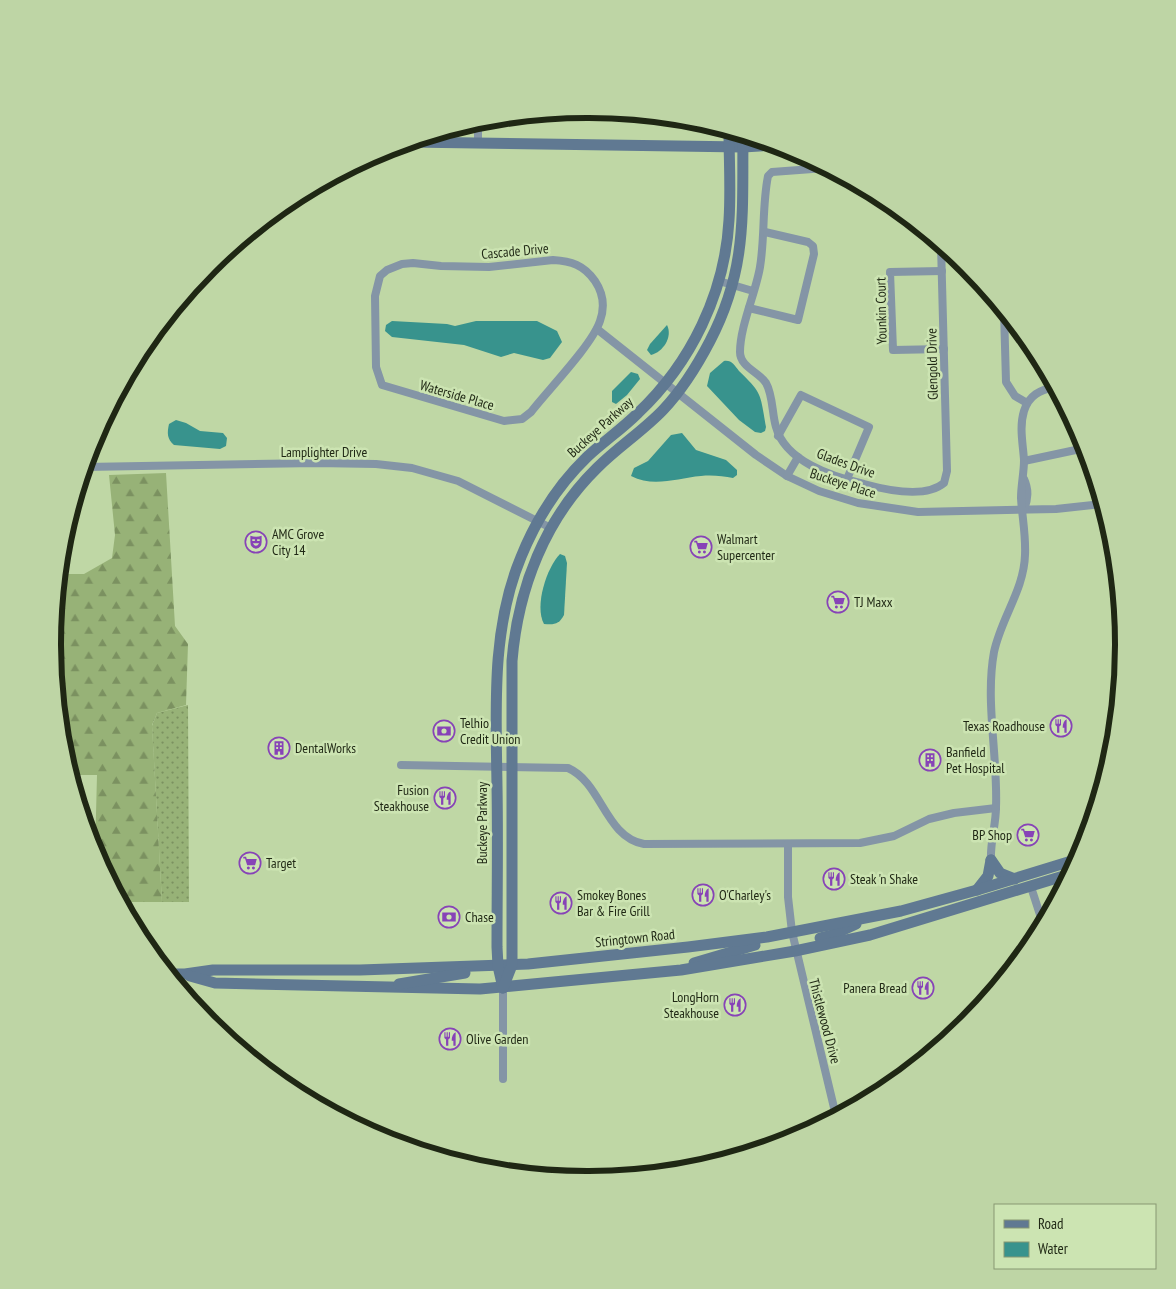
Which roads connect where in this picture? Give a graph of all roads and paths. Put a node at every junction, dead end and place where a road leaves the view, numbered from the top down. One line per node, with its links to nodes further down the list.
1 (478, 130): 5 (street)
2 (730, 138): 7 (main road, Buckeye Parkway)
3 (431, 142): 5 (main road)
4 (743, 142): 8 (main road, Buckeye Parkway)
5 (478, 143): 7 (main road)
6 (757, 146): 8 (main road)
7 (729, 147): 8 (main road); 14 (main road, Buckeye Parkway)
8 (743, 147): 15 (main road, Buckeye Parkway)
9 (814, 169): 10 (street)
10 (764, 232): 16 (street); 17 (street)
11 (941, 254): 12 (street, Glengold Drive)
12 (942, 271): 20 (street, Glengold Drive); 20 (street, Younkin Court)
13 (381, 274): 19 (street, Cascade Drive); 19 (street, Waterside Place)
14 (719, 281): 15 (street); 21 (main road, Buckeye Parkway)
15 (732, 285): 16 (street); 23 (main road, Buckeye Parkway)
16 (753, 291): 17 (street)
17 (749, 308): 25 (street, Glades Drive)
18 (1004, 322): 24 (street)
19 (597, 328): 21 (street, Buckeye Place)
20 (944, 349): 32 (street, Glengold Drive)
21 (666, 383): 23 (street, Buckeye Place); 35 (main road, Buckeye Parkway)
22 (1048, 389): 24 (street)
23 (677, 393): 30 (street, Buckeye Place); 36 (main road, Buckeye Parkway)
24 (1027, 403): 28 (street)
25 (778, 436): 27 (street, Glades Drive); 31 (street)
26 (1077, 450): 28 (street)
27 (798, 457): 30 (street, Glades Drive); 31 (street, Glades Drive)
28 (1024, 461): 34 (street)
29 (92, 468): 35 (street, Lamplighter Drive)
30 (787, 476): 34 (street, Buckeye Place)
31 (847, 479): 32 (street, Glades Drive)
32 (944, 483)
33 (1096, 505): 34 (street, Buckeye Place)
34 (1024, 510): 40 (street)
35 (538, 521): 36 (street, Lamplighter Drive); 38 (main road, Buckeye Parkway)
36 (551, 528): 39 (main road, Buckeye Parkway)
37 (401, 765): 38 (street)
38 (497, 766): 39 (street); 54 (main road, Buckeye Parkway)
39 (511, 766): 41 (street); 53 (main road, Buckeye Parkway)
40 (996, 808): 41 (street); 42 (street)
41 (788, 844): 51 (street, Thistlewood Drive)
42 (992, 860): 46 (main road); 48 (main road)
43 (1067, 862): 46 (main road, Stringtown Road)
44 (1064, 869): 47 (main road)
45 (1060, 877): 47 (main road, Stringtown Road)
46 (1015, 879): 48 (main road, Stringtown Road)
47 (1031, 887): 49 (street); 52 (main road, Stringtown Road)
48 (977, 890): 50 (main road, Stringtown Road)
49 (1040, 915)
50 (863, 918): 51 (main road, Stringtown Road); 52 (main road)
51 (792, 932): 52 (street, Thistlewood Drive); 53 (main road, Stringtown Road); 55 (main road)
52 (795, 951): 55 (main road, Stringtown Road); 61 (street, Thistlewood Drive)
53 (512, 965): 54 (main road, Stringtown Road); 59 (main road, Buckeye Parkway)
54 (499, 969): 57 (main road, Stringtown Road); 58 (main road); 59 (main road, Buckeye Parkway)
55 (682, 970): 59 (main road, Stringtown Road)
56 (177, 974): 57 (main road, Stringtown Road)
57 (186, 974): 58 (main road, Stringtown Road)
58 (386, 988): 59 (main road, Stringtown Road)
59 (503, 988): 60 (street, Buckeye Parkway)
60 (503, 1079)
61 (834, 1110)

